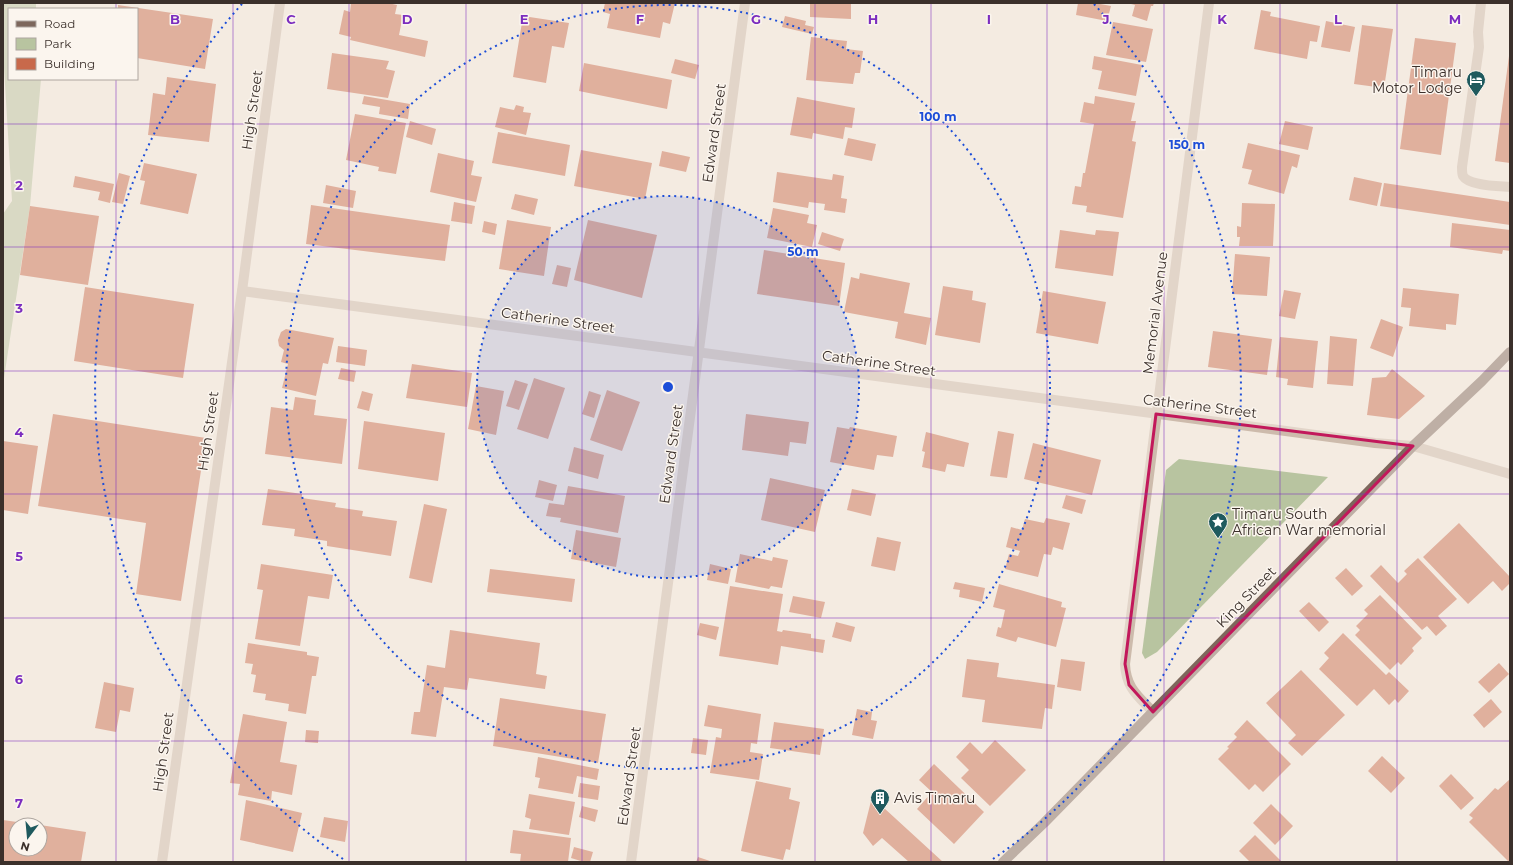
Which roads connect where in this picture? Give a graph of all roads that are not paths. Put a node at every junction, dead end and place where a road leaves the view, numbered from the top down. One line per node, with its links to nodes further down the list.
1 (280, 3): 6 (street, High Street)
2 (745, 3): 8 (street, Edward Street)
3 (1209, 3): 9 (street, Memorial Avenue)
4 (1481, 3): 5 (street)
5 (1510, 188)
6 (242, 291): 8 (street, Catherine Street); 13 (street, High Street)
7 (1510, 352): 10 (main road, King Street)
8 (699, 353): 9 (street, Catherine Street); 14 (street, Edward Street)
9 (1156, 414): 10 (street, Catherine Street); 12 (street, Memorial Avenue)
10 (1413, 446): 11 (street, Catherine Street); 12 (main road, King Street)
11 (1510, 474)
12 (1152, 712): 15 (main road, King Street)
13 (162, 862)
14 (631, 862)
15 (1003, 862)

